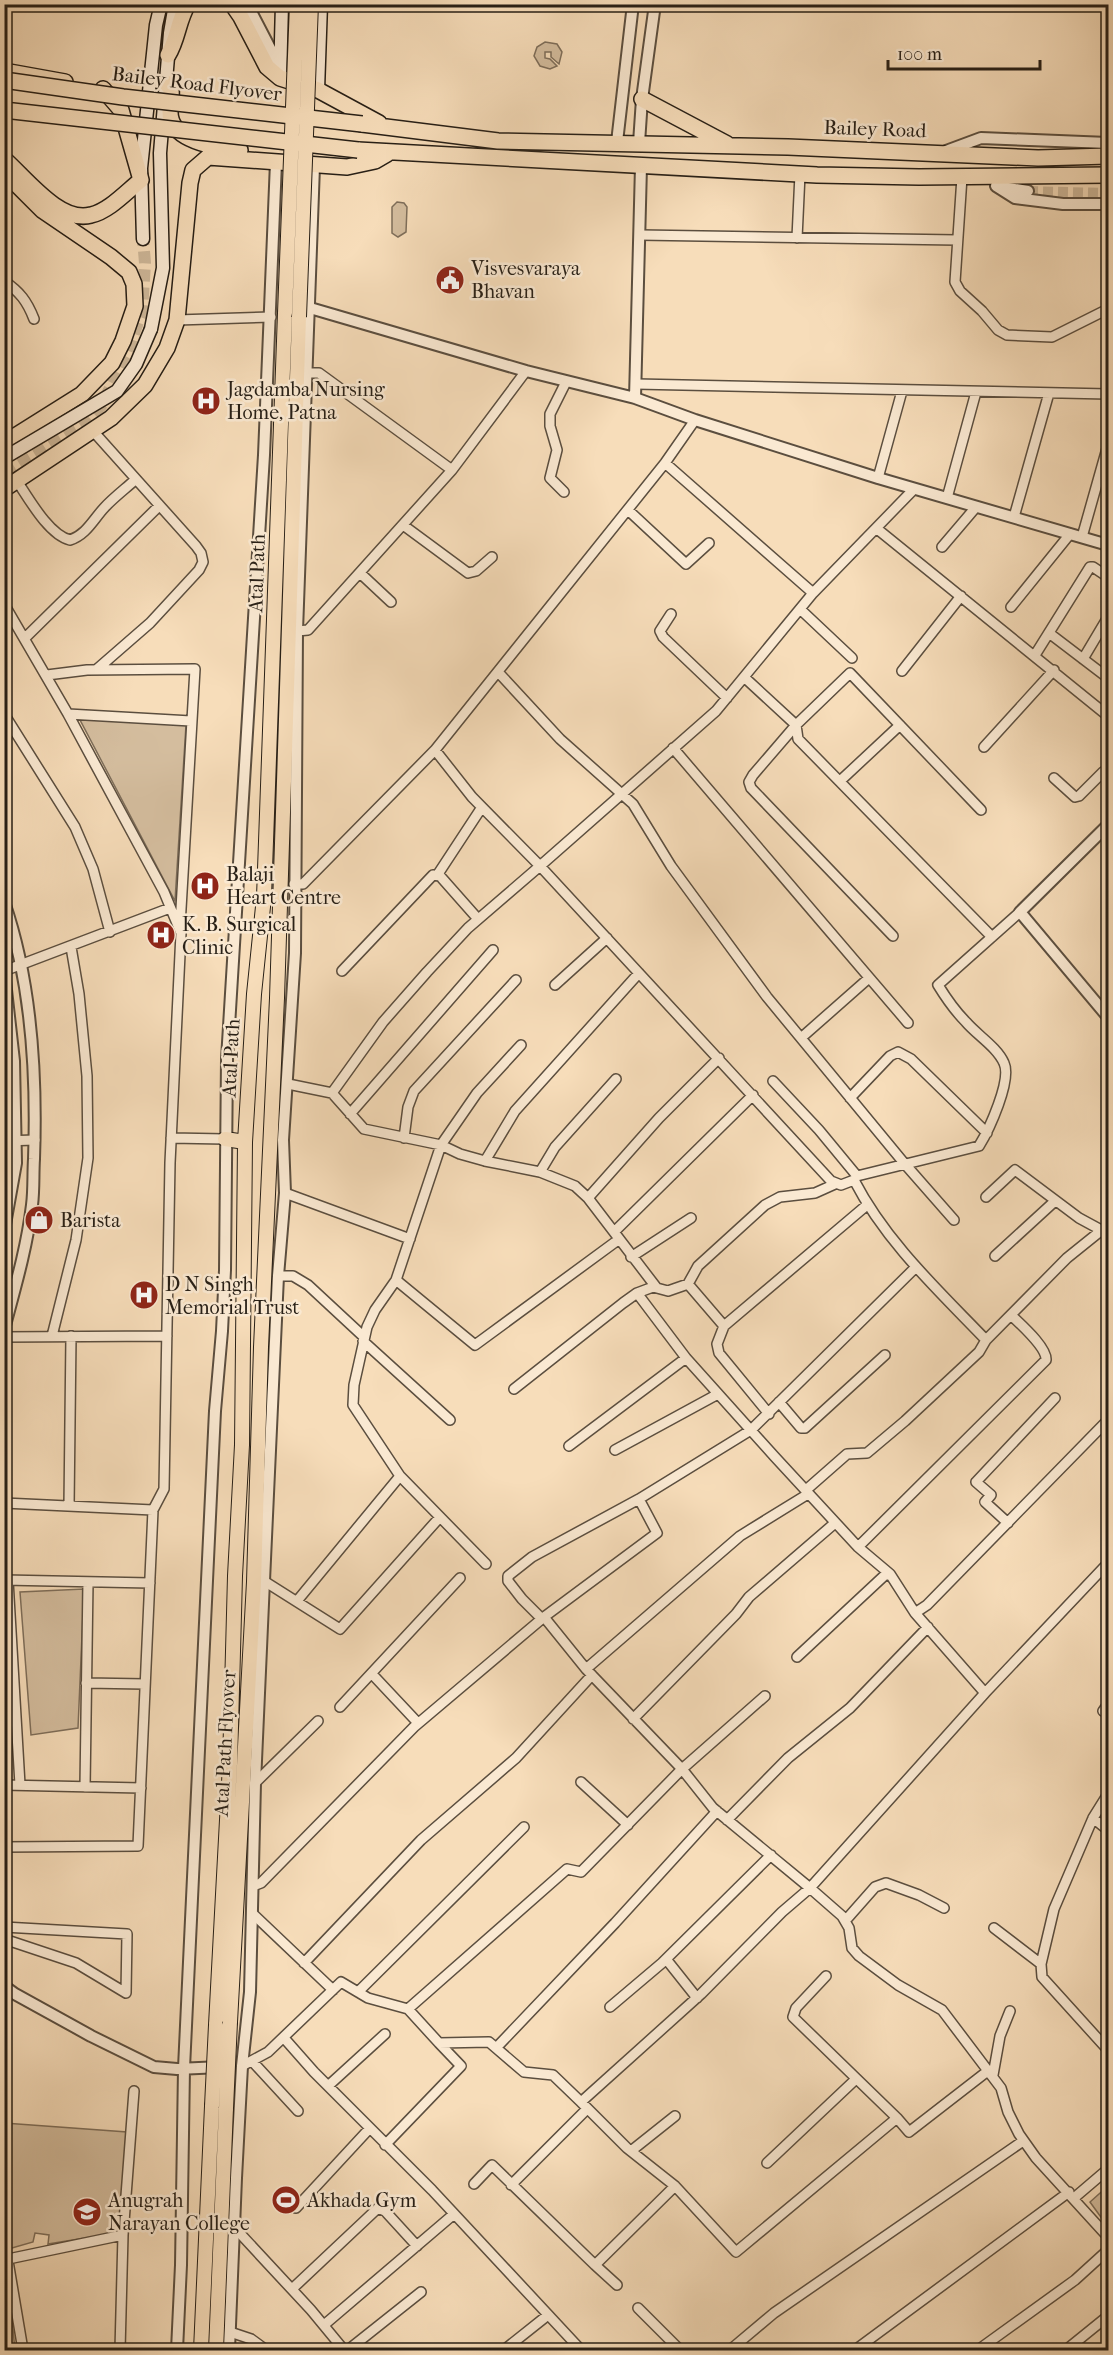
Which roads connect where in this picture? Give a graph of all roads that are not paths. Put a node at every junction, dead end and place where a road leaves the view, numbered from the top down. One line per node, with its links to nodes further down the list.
1 (161, 4): 38 (main road)
2 (175, 4): 12 (main road)
3 (188, 4): 12 (highway)
4 (232, 4): 14 (highway)
5 (247, 4): 14 (street)
6 (282, 4): 14 (main road)
7 (297, 4): 51 (main road, Atal Path, bridge)
8 (310, 4): 50 (main road, Atal Path, bridge)
9 (321, 4): 17 (main road)
10 (633, 4): 21 (street)
11 (655, 4): 18 (street)
12 (168, 55): 16 (main road)
13 (4, 71): 38 (highway)
14 (274, 72): 17 (highway)
15 (4, 80): 20 (highway, Bailey Road Flyover, bridge)
16 (166, 83): 26 (highway); 69 (main road, bridge)
17 (318, 90): 20 (highway)
18 (642, 99): 22 (street); 24 (highway)
19 (4, 110): 26 (highway, bridge)
20 (386, 127): 21 (highway, Bailey Road Flyover)
21 (617, 142): 22 (highway, Bailey Road)
22 (639, 143): 24 (highway, Bailey Road)
23 (1108, 143): 27 (street)
24 (730, 145): 25 (highway, Bailey Road)
25 (788, 147): 27 (highway, Bailey Road); 35 (highway)
26 (384, 152): 31 (highway); 32 (highway)
27 (943, 152): 28 (highway, Bailey Road)
28 (1108, 156)
29 (4, 159): 38 (highway)
30 (276, 162): 31 (highway); 41 (street); 53 (highway)
31 (314, 166): 42 (street)
32 (641, 166): 34 (highway); 44 (street)
33 (4, 172): 67 (highway)
34 (800, 174): 35 (highway); 45 (street)
35 (817, 175): 37 (highway)
36 (1108, 175): 39 (highway)
37 (962, 177): 39 (highway); 47 (street)
38 (141, 180): 46 (main road)
39 (992, 181): 40 (street); 43 (street)
40 (1028, 191)
41 (276, 198): 42 (street); 51 (street)
42 (313, 198): 50 (street)
43 (1108, 204)
44 (640, 235): 45 (street); 59 (street)
45 (797, 238): 47 (street)
46 (143, 239)
47 (957, 240): 49 (street)
48 (4, 281): 52 (street)
49 (1108, 309)
50 (305, 312): 56 (street); 57 (street); 167 (main road, Atal Path)
51 (278, 315): 53 (street); 166 (street); 170 (main road, Atal Path)
52 (34, 319)
53 (177, 320): 66 (highway)
54 (1108, 322): 55 (street)
55 (1108, 337)
56 (526, 371): 58 (street); 71 (street)
57 (308, 373): 71 (street); 100 (street)
58 (566, 381): 64 (street); 76 (street)
59 (636, 384): 60 (street); 64 (street)
60 (902, 391): 61 (street); 72 (street)
61 (976, 392): 62 (street); 77 (street)
62 (1049, 393): 63 (street); 81 (street)
63 (1108, 394)
64 (635, 398): 65 (street)
65 (695, 420): 70 (street); 72 (street)
66 (93, 430): 73 (street); 74 (highway)
67 (5, 441)
68 (1108, 445): 85 (street)
69 (4, 458)
70 (665, 464): 80 (street); 92 (street)
71 (452, 470): 82 (street)
72 (878, 478): 75 (street)
73 (135, 480): 74 (street); 78 (street)
74 (11, 485)
75 (914, 489): 77 (street); 83 (street)
76 (564, 492)
77 (947, 498): 79 (street)
78 (159, 506): 102 (street); 106 (street)
79 (976, 507): 81 (street); 88 (street)
80 (628, 510): 86 (street); 109 (street)
81 (1014, 517): 84 (street)
82 (403, 525): 89 (street); 90 (street)
83 (876, 528): 92 (street); 93 (street)
84 (1070, 534): 85 (street); 96 (street)
85 (1082, 537): 87 (street)
86 (710, 543)
87 (1108, 545)
88 (942, 547)
89 (492, 557)
90 (360, 573): 94 (street); 100 (street)
91 (1108, 577): 101 (street)
92 (813, 593): 97 (street)
93 (961, 596): 103 (street); 108 (street)
94 (391, 602)
95 (4, 604): 102 (street)
96 (1011, 607)
97 (800, 609): 104 (street); 111 (street)
98 (670, 614): 113 (street)
99 (1108, 617): 105 (street)
100 (297, 630): 132 (street)
101 (1049, 633): 103 (street); 105 (street)
102 (25, 638): 110 (street)
103 (1035, 655): 107 (street)
104 (852, 658)
105 (1083, 658): 112 (street)
106 (96, 670): 110 (street); 117 (street)
107 (1054, 670): 116 (street); 120 (street)
108 (902, 671)
109 (498, 672): 122 (street); 126 (street)
110 (47, 675): 115 (street)
111 (744, 677): 113 (street); 118 (street)
112 (1108, 678)
113 (727, 698): 121 (street)
114 (4, 714): 138 (street)
115 (68, 714): 117 (street); 134 (street)
116 (1108, 716)
117 (191, 721): 137 (street)
118 (796, 725): 119 (street); 125 (street); 139 (street)
119 (900, 725): 125 (street); 128 (street)
120 (984, 747)
121 (673, 748): 126 (street); 148 (street)
122 (435, 750): 127 (street); 132 (street)
123 (1108, 775): 124 (street)
124 (1054, 778)
125 (840, 781): 140 (street)
126 (622, 794): 130 (street); 153 (street)
127 (482, 807): 130 (street); 131 (street)
128 (981, 810)
129 (1108, 825): 135 (street)
130 (540, 866): 136 (street); 141 (street)
131 (438, 874): 136 (street); 146 (street)
132 (294, 884): 158 (street)
133 (4, 902): 144 (street)
134 (170, 908): 137 (street); 138 (street)
135 (1020, 912): 140 (street); 151 (street)
136 (478, 919): 159 (street)
137 (180, 930): 164 (street)
138 (110, 932): 142 (street)
139 (892, 936)
140 (992, 937): 163 (street)
141 (607, 938): 147 (street); 150 (street)
142 (71, 947): 144 (street); 198 (street)
143 (492, 950): 162 (street)
144 (21, 965): 145 (street); 168 (street)
145 (4, 971): 169 (street)
146 (342, 971)
147 (639, 973): 155 (street); 172 (street)
148 (869, 978): 152 (street); 153 (street)
149 (516, 980): 165 (street)
150 (555, 985)
151 (1108, 1017)
152 (908, 1023)
153 (801, 1038): 161 (street)
154 (520, 1045): 171 (street)
155 (719, 1058): 160 (street); 179 (street)
156 (616, 1079): 174 (street)
157 (773, 1081): 175 (street)
158 (288, 1084): 159 (street); 167 (street)
159 (332, 1093): 162 (street)
160 (753, 1095): 176 (street); 187 (street)
161 (850, 1098): 163 (street); 173 (street)
162 (350, 1114): 165 (street)
163 (987, 1133): 173 (street)
164 (171, 1138): 166 (street); 200 (street)
165 (404, 1138): 171 (street)
166 (225, 1139): 170 (main road); 291 (street)
167 (277, 1139): 177 (street); 297 (main road, Atal Path Flyover, bridge)
168 (35, 1140): 169 (street); 197 (street)
169 (10, 1141): 185 (street)
170 (245, 1142): 297 (main road, Atal Path Flyover, bridge)
171 (441, 1146): 172 (street); 186 (street)
172 (485, 1161): 174 (street)
173 (904, 1164): 175 (street); 183 (street)
174 (540, 1172): 179 (street)
175 (856, 1178): 176 (street); 181 (street)
176 (835, 1184): 193 (street)
177 (285, 1193): 186 (street); 191 (street)
178 (986, 1197): 180 (street)
179 (588, 1198): 187 (street)
180 (1055, 1201): 184 (street); 188 (street)
181 (867, 1205): 190 (street); 196 (street)
182 (691, 1218): 189 (street)
183 (954, 1220)
184 (1106, 1228): 195 (street)
185 (4, 1230)
186 (410, 1239): 192 (street)
187 (613, 1241): 189 (street); 192 (street)
188 (995, 1256)
189 (631, 1257): 194 (street)
190 (916, 1267): 203 (street); 209 (street)
191 (278, 1276): 202 (street); 231 (street)
192 (396, 1280): 202 (street)
193 (688, 1284): 194 (street); 196 (street)
194 (648, 1289): 205 (street); 206 (street)
195 (1011, 1315): 203 (street); 225 (street)
196 (724, 1326): 210 (street)
197 (4, 1329)
198 (52, 1336): 199 (street); 201 (street)
199 (71, 1336): 200 (street); 220 (street)
200 (167, 1336): 221 (street)
201 (4, 1337)
202 (364, 1339): 211 (street); 216 (street)
203 (986, 1340): 217 (street)
204 (885, 1355): 209 (street)
205 (686, 1358): 207 (street); 214 (street)
206 (514, 1389)
207 (718, 1394): 213 (street); 215 (street)
208 (1055, 1398): 224 (street)
209 (779, 1402): 210 (street)
210 (767, 1416): 213 (street)
211 (450, 1420)
212 (1108, 1420): 224 (street)
213 (753, 1428): 217 (street); 218 (street)
214 (569, 1446)
215 (615, 1450)
216 (400, 1476): 222 (street); 234 (street)
217 (810, 1488): 223 (street); 239 (street)
218 (639, 1499): 236 (street); 236 (street)
219 (4, 1503): 220 (street)
220 (69, 1506): 221 (street)
221 (153, 1510): 233 (street)
222 (440, 1517): 227 (street); 234 (street)
223 (835, 1523): 225 (street); 247 (street)
224 (1008, 1523): 235 (street)
225 (862, 1544): 228 (street)
226 (1108, 1563): 244 (street)
227 (486, 1564)
228 (890, 1574): 235 (street); 238 (street)
229 (460, 1578): 240 (street)
230 (6, 1580): 232 (street); 243 (street)
231 (264, 1581): 234 (street); 252 (street)
232 (88, 1582): 233 (street); 241 (street)
233 (150, 1583): 242 (street)
234 (297, 1601)
235 (921, 1609): 237 (street)
236 (540, 1620): 239 (street); 249 (street)
237 (928, 1627): 244 (street); 260 (street)
238 (797, 1657)
239 (589, 1672): 247 (street); 275 (street)
240 (372, 1674): 246 (street); 249 (street)
241 (86, 1683): 242 (street); 255 (street)
242 (145, 1684): 256 (street)
243 (9, 1687): 254 (street)
244 (985, 1693): 267 (street)
245 (765, 1695): 250 (street)
246 (340, 1707)
247 (633, 1719): 250 (street)
248 (318, 1721): 252 (street)
249 (418, 1723): 266 (street)
250 (682, 1769): 258 (street); 261 (street)
251 (580, 1782): 261 (street)
252 (255, 1783): 266 (street)
253 (4, 1785): 254 (street)
254 (21, 1785): 255 (street)
255 (85, 1787): 256 (street)
256 (141, 1788): 264 (street)
257 (1108, 1794): 259 (street)
258 (717, 1811): 260 (street); 288 (street)
259 (1093, 1818): 263 (street); 276 (street)
260 (727, 1820): 265 (street)
261 (628, 1825): 283 (street)
262 (524, 1827): 280 (street)
263 (1108, 1830)
264 (4, 1847)
265 (771, 1855): 267 (street); 274 (street)
266 (253, 1886): 269 (street)
267 (810, 1888): 270 (street); 281 (street)
268 (944, 1908): 270 (street)
269 (252, 1913): 275 (street); 290 (street)
270 (845, 1922): 292 (street)
271 (4, 1927): 273 (street)
272 (994, 1928): 276 (street)
273 (4, 1939)
274 (666, 1959): 281 (street); 282 (street)
275 (304, 1963): 279 (street)
276 (1041, 1964): 289 (street)
277 (826, 1976): 293 (street)
278 (4, 1986): 291 (street)
279 (333, 1990): 280 (street); 286 (street)
280 (358, 1992): 283 (street)
281 (697, 1998): 296 (street)
282 (610, 2007)
283 (408, 2009): 287 (street)
284 (1010, 2011): 292 (street)
285 (385, 2034): 294 (street)
286 (284, 2038): 290 (street); 294 (street)
287 (440, 2043): 288 (street); 303 (street)
288 (496, 2048): 296 (street)
289 (1108, 2050)
290 (247, 2063): 291 (street); 298 (street); 313 (street)
291 (184, 2068): 330 (street)
292 (991, 2073): 300 (street); 302 (street)
293 (856, 2079): 300 (street); 305 (street)
294 (327, 2086): 301 (street)
295 (134, 2091): 314 (street)
296 (584, 2106): 304 (street); 308 (street)
297 (219, 2107): 331 (main road, Atal Path Flyover); 332 (main road, Atal Path Flyover)
298 (298, 2111)
299 (675, 2116): 304 (street)
300 (897, 2118): 309 (street)
301 (370, 2128): 303 (street); 311 (street)
302 (1023, 2141): 310 (street); 339 (street)
303 (385, 2145): 312 (street)
304 (631, 2151): 309 (street)
305 (767, 2163)
306 (1108, 2169): 310 (street)
307 (474, 2184): 308 (street)
308 (511, 2185): 319 (street)
309 (675, 2186): 319 (street)
310 (1072, 2195): 315 (street); 340 (street)
311 (296, 2208)
312 (454, 2214): 316 (street); 324 (street)
313 (234, 2227): 321 (street); 327 (street)
314 (123, 2235): 318 (street); 329 (street)
315 (1108, 2236)
316 (417, 2246): 321 (street); 326 (street)
317 (1108, 2250): 341 (street)
318 (6, 2261): 328 (street)
319 (595, 2265): 320 (street)
320 (617, 2285)
321 (291, 2289): 326 (street)
322 (421, 2292): 335 (street)
323 (638, 2308): 338 (street)
324 (548, 2315): 336 (street); 337 (street)
325 (1108, 2316): 342 (street)
326 (324, 2325): 335 (street)
327 (230, 2332): 333 (street); 334 (street)
328 (23, 2350)
329 (120, 2350)
330 (177, 2350)
331 (201, 2350)
332 (216, 2350)
333 (229, 2350)
334 (266, 2350)
335 (346, 2350)
336 (504, 2350)
337 (581, 2350)
338 (680, 2350)
339 (730, 2350)
340 (855, 2350)
341 (978, 2350)
342 (1066, 2350)

